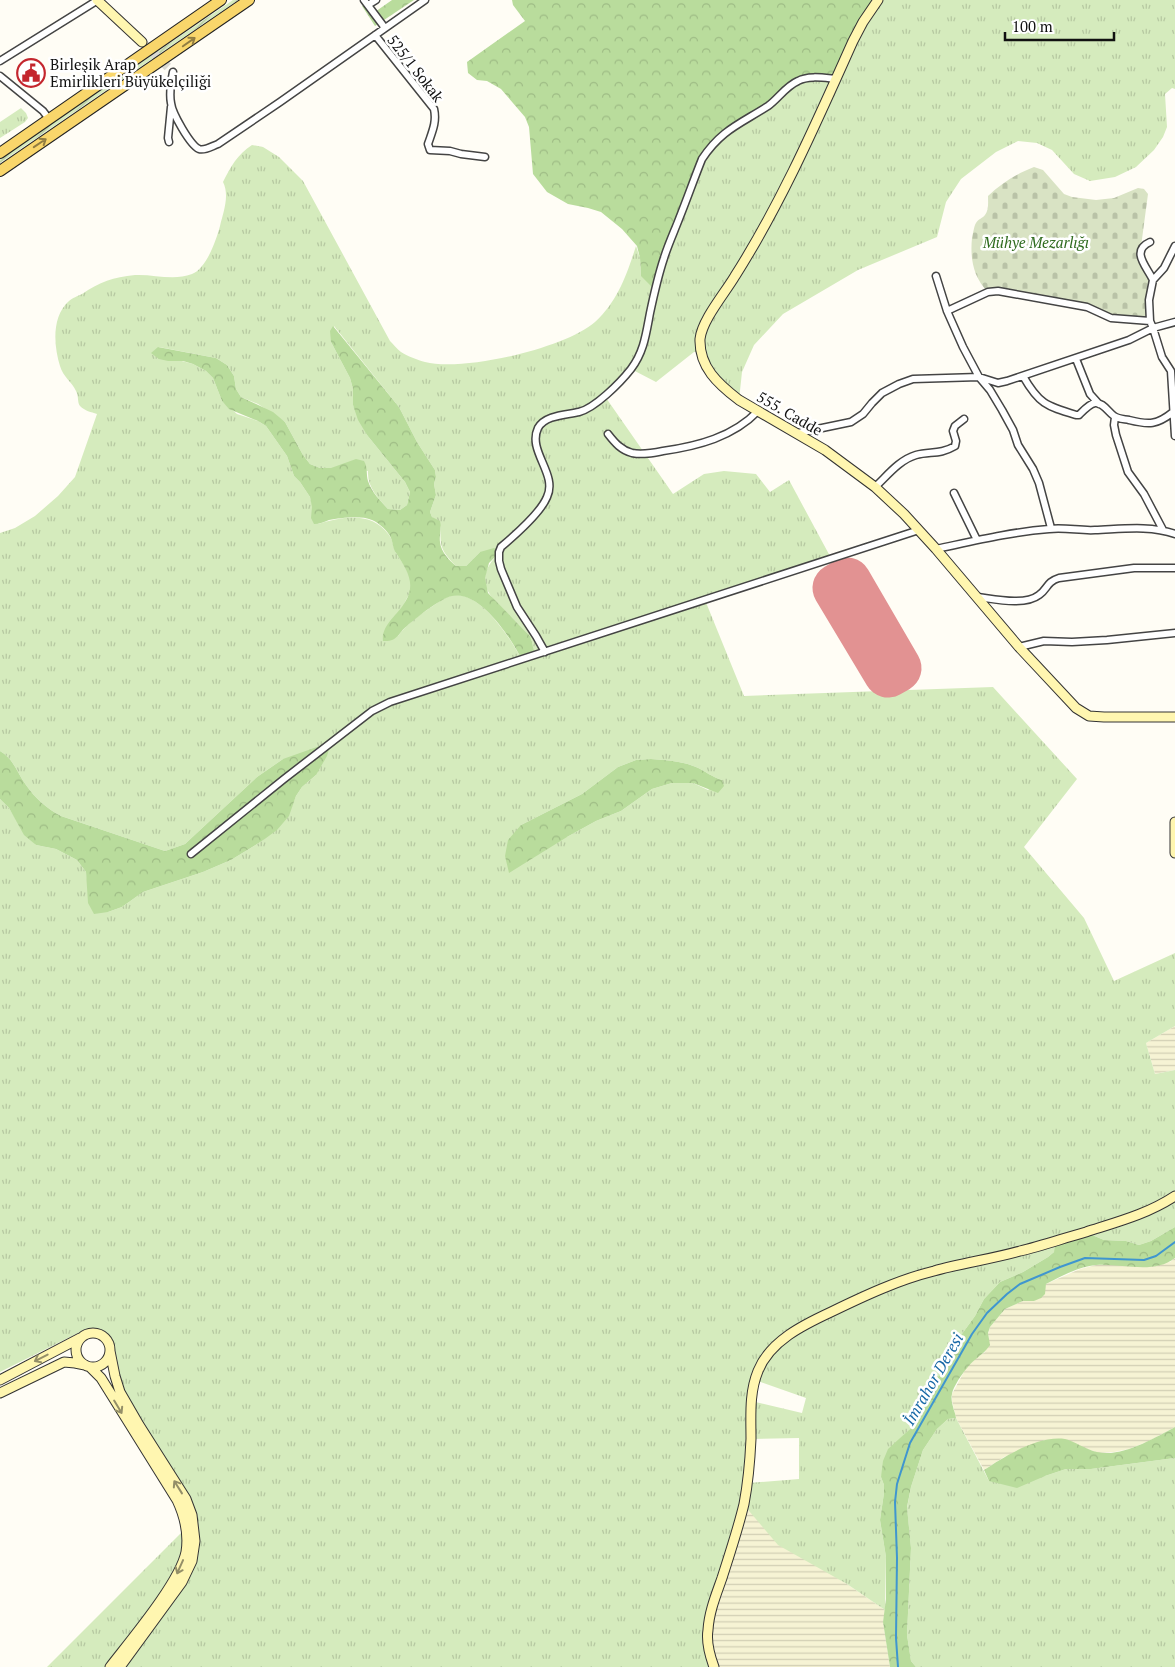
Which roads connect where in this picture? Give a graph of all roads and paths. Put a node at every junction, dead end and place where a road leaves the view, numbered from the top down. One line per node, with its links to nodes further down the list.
1 (98, 0): 10 (street); 11 (street)
2 (221, 0): 16 (main road)
3 (249, 0): 20 (main road, one-way to 3)
4 (376, 0): 7 (street)
5 (425, 0): 8 (street)
6 (878, 0): 14 (street, 555. Cadde)
7 (366, 3): 8 (street)
8 (385, 28): 9 (street)
9 (375, 35): 15 (street); 19 (street, 525/1 Sokak)
10 (142, 42)
11 (0, 61)
12 (173, 72): 15 (street)
13 (0, 76): 16 (street)
14 (836, 79): 34 (street, 555. Cadde); 53 (street)
15 (171, 106): 17 (street)
16 (49, 119): 18 (main road)
17 (169, 142)
18 (0, 153)
19 (485, 157)
20 (0, 170)
21 (1150, 242): 24 (street)
22 (1175, 246): 24 (street)
23 (936, 276): 25 (street)
24 (1153, 280): 26 (street)
25 (947, 311): 26 (street); 32 (street)
26 (1150, 321): 28 (street)
27 (1175, 322): 28 (street)
28 (1154, 328): 29 (street); 30 (street)
29 (1076, 358): 31 (street); 33 (street)
30 (1173, 372): 35 (street)
31 (1023, 376): 32 (street); 33 (street)
32 (979, 377): 38 (street); 43 (street)
33 (1099, 404): 36 (street)
34 (758, 411): 38 (street, 555. Cadde); 39 (street)
35 (1173, 412): 36 (street); 40 (street)
36 (1115, 417): 45 (street)
37 (964, 420): 41 (street)
38 (798, 433): 41 (street, 555. Cadde)
39 (608, 434)
40 (1175, 436)
41 (875, 487): 44 (street, 555. Cadde)
42 (954, 493): 47 (street)
43 (1052, 528): 45 (street); 47 (street)
44 (919, 530): 48 (street, 555. Cadde); 53 (street)
45 (1163, 530): 46 (street)
46 (1175, 534)
47 (977, 540): 48 (street)
48 (936, 549): 50 (street, 555. Cadde)
49 (1175, 568): 50 (street)
50 (978, 597): 52 (street, 555. Cadde)
51 (1175, 633): 52 (street)
52 (1019, 647): 54 (street, 555. Cadde)
53 (545, 652): 57 (street)
54 (1175, 716)
55 (1175, 822): 56 (street)
56 (1175, 853)
57 (191, 854)
58 (1175, 1196): 66 (street)
59 (82, 1337): 60 (street); 61 (street); 62 (street, one-way to 62)
60 (110, 1351): 61 (street); 65 (street, one-way to 60)
61 (88, 1366): 63 (street); 64 (street, one-way to 64)
62 (0, 1380)
63 (0, 1393)
64 (110, 1667)
65 (120, 1667)
66 (714, 1667)

